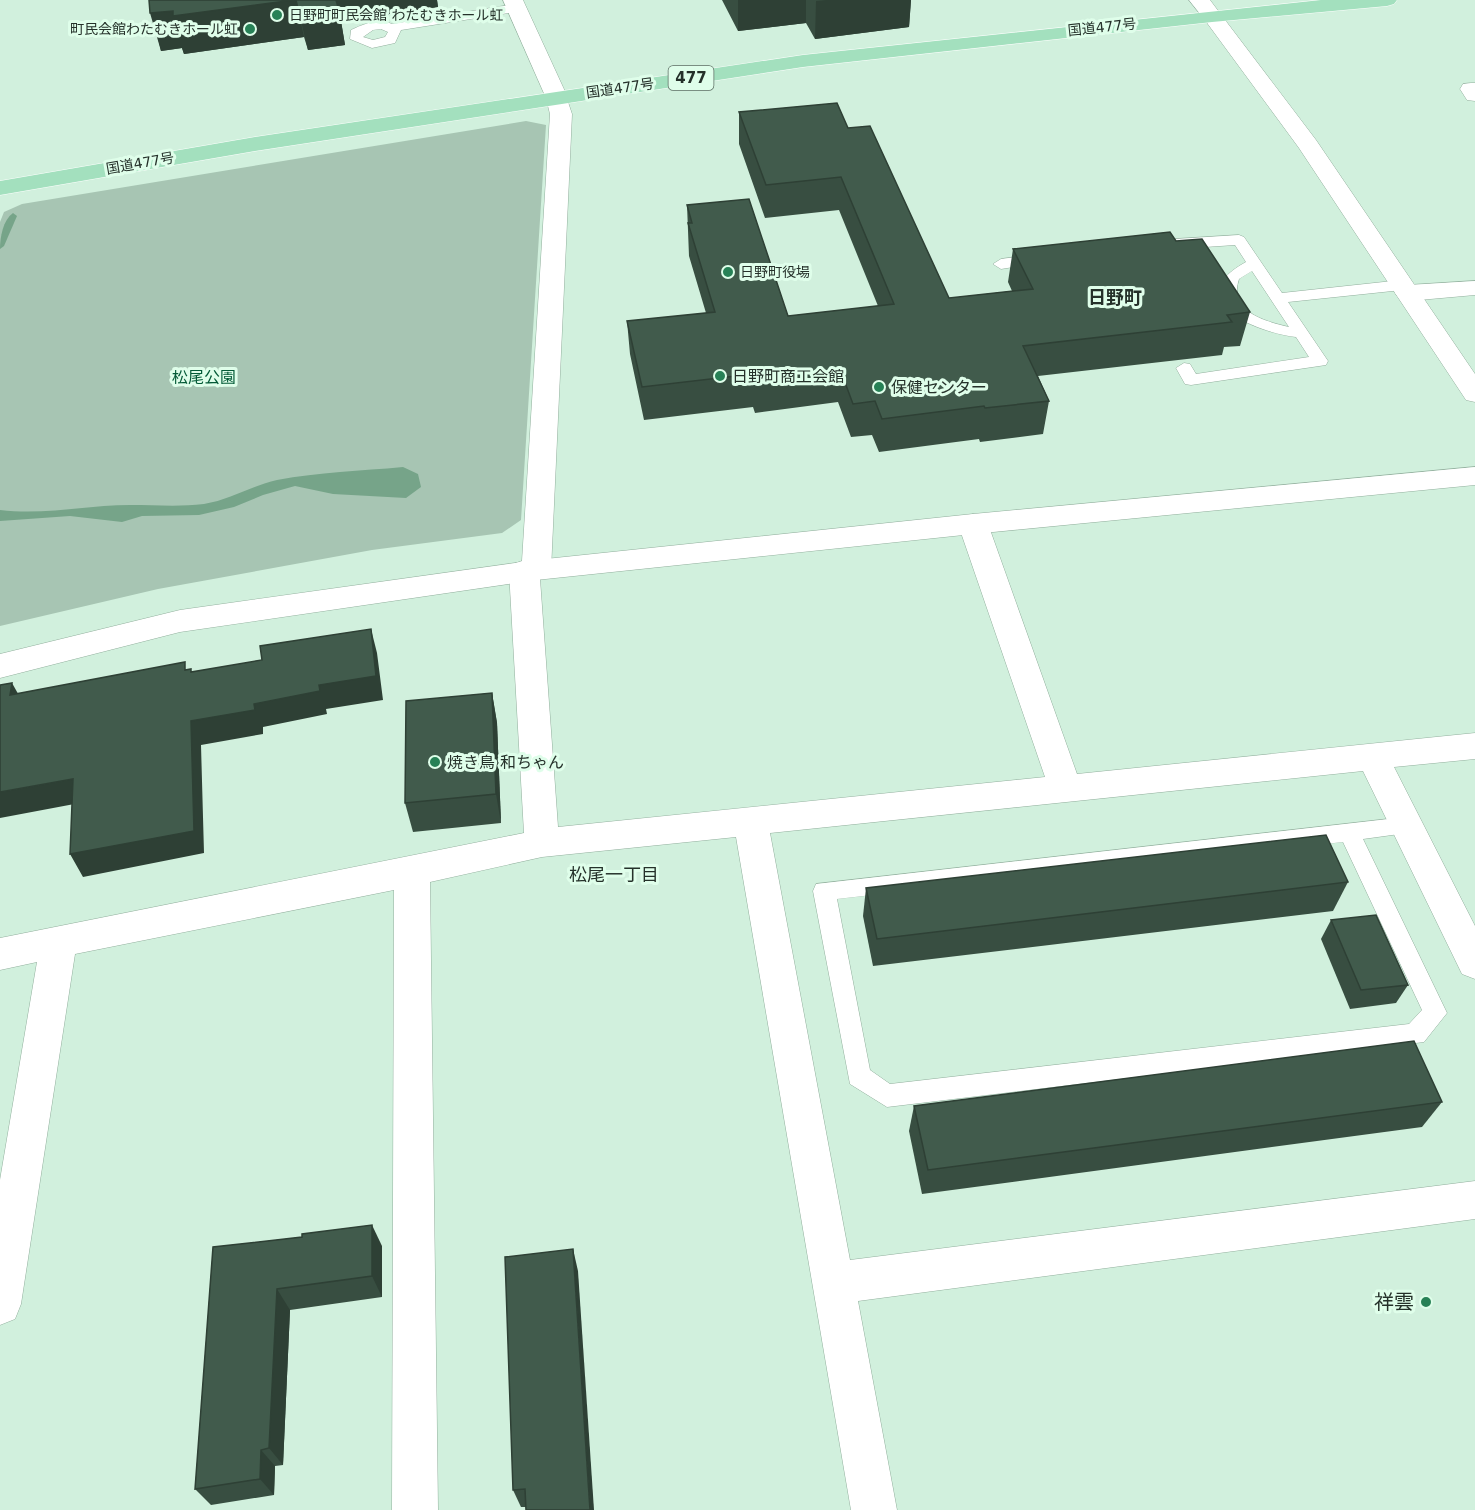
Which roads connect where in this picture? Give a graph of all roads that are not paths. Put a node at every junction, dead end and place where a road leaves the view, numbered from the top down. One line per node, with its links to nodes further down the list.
1 (1387, 0): 3 (highway, 国道477号 / 477)
2 (515, 4): 4 (lane); 7 (street)
3 (1206, 8): 7 (highway, 国道477号 / 477); 14 (street)
4 (392, 28)
5 (1475, 89): 6 (street)
6 (1475, 95)
7 (557, 98): 8 (highway, 国道477号 / 477); 21 (street)
8 (0, 188)
9 (1157, 246): 12 (lane)
10 (1057, 257): 11 (lane)
11 (1001, 263)
12 (1254, 264): 15 (lane); 16 (lane)
13 (1475, 288): 14 (street)
14 (1405, 289): 15 (lane); 18 (street)
15 (1278, 298): 16 (lane)
16 (1301, 333): 17 (lane)
17 (1184, 368)
18 (1475, 393)
19 (1475, 476): 20 (street)
20 (973, 524): 21 (street); 25 (street)
21 (530, 570): 22 (street); 29 (street)
22 (0, 666)
23 (1475, 746): 24 (street)
24 (1372, 756): 25 (street); 27 (street)
25 (1066, 789): 26 (street)
26 (751, 823): 29 (street); 35 (street)
27 (1406, 826): 28 (lane); 33 (street)
28 (1348, 832): 28 (lane)
29 (542, 843): 30 (street)
30 (412, 872): 31 (street); 37 (street)
31 (59, 942): 32 (street); 36 (street)
32 (0, 954)
33 (1475, 963)
34 (1475, 1200): 35 (street)
35 (833, 1283): 38 (street)
36 (0, 1304)
37 (415, 1510)
38 (874, 1510)

